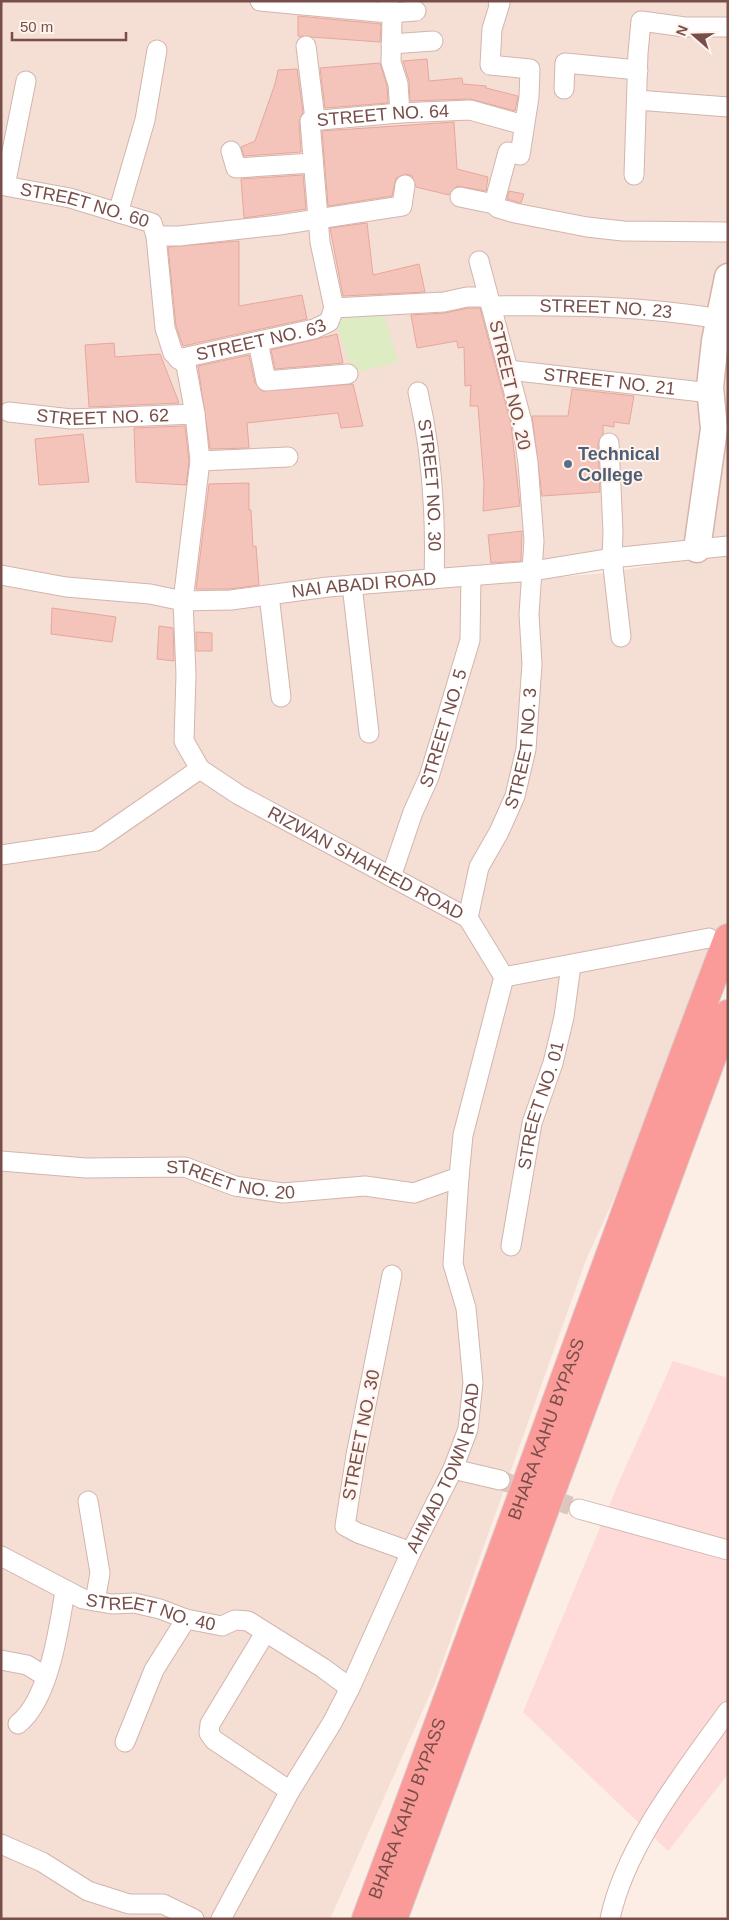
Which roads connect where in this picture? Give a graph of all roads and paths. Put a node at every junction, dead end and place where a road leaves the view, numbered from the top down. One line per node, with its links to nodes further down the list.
1 (260, 1): 3 (street)
2 (498, 1): 18 (street)
3 (288, 3): 4 (street)
4 (388, 7): 5 (street); 8 (street)
5 (416, 11)
6 (728, 27): 11 (street)
7 (433, 41): 8 (street)
8 (391, 44): 16 (street)
9 (306, 46): 17 (street)
10 (157, 50): 26 (street)
11 (638, 70): 13 (street); 14 (street)
12 (26, 81): 23 (street, STREET NO. 60)
13 (564, 89)
14 (637, 100): 15 (street); 21 (street)
15 (728, 107)
16 (400, 113): 17 (street, STREET NO. 64); 18 (street, STREET NO. 64)
17 (315, 119): 20 (street, STREET NO. 64)
18 (524, 125): 25 (street)
19 (231, 151): 20 (street)
20 (313, 163): 27 (street, STREET NO. 64)
21 (634, 175)
22 (405, 185): 27 (street)
23 (3, 186): 26 (street, STREET NO. 60)
24 (460, 197): 25 (street)
25 (494, 204): 28 (street)
26 (118, 213): 29 (street, STREET NO. 60)
27 (318, 219): 29 (street); 33 (street, STREET NO. 64)
28 (728, 232)
29 (156, 236): 36 (street, STREET NO. 60)
30 (479, 261): 32 (street, STREET NO. 20)
31 (728, 277): 34 (street)
32 (489, 301): 33 (street, STREET NO. 23); 34 (street, STREET NO. 23); 37 (street, STREET NO. 20)
33 (334, 308): 35 (street, STREET NO. 63)
34 (720, 319): 40 (street)
35 (258, 342): 36 (street, STREET NO. 63); 38 (street)
36 (178, 359): 42 (street, STREET NO. 60)
37 (508, 370): 40 (street, STREET NO. 21); 49 (street, STREET NO. 20)
38 (348, 374)
39 (418, 392): 52 (street, STREET NO. 30)
40 (711, 393): 47 (street)
41 (9, 412): 42 (street, STREET NO. 62)
42 (195, 414): 45 (street, STREET NO. 60)
43 (609, 443): 48 (street)
44 (288, 458): 45 (street)
45 (200, 461): 55 (street, STREET NO. 60)
46 (728, 546): 47 (street, NAI ABADI ROAD)
47 (697, 549): 48 (street, NAI ABADI ROAD)
48 (612, 558): 49 (street, NAI ABADI ROAD); 56 (street)
49 (533, 571): 51 (street, NAI ABADI ROAD); 62 (street, STREET NO. 3)
50 (1, 575): 55 (street, NAI ABADI ROAD)
51 (471, 576): 52 (street, NAI ABADI ROAD); 61 (street, STREET NO. 5)
52 (434, 579): 53 (street, NAI ABADI ROAD)
53 (352, 585): 54 (street, NAI ABADI ROAD); 58 (street)
54 (269, 595): 55 (street, NAI ABADI ROAD); 57 (street)
55 (183, 601): 59 (street, RIZWAN SHAHEED ROAD)
56 (621, 637)
57 (282, 697)
58 (369, 733)
59 (200, 769): 60 (street); 61 (street, RIZWAN SHAHEED ROAD)
60 (1, 855)
61 (391, 877): 62 (street, RIZWAN SHAHEED ROAD)
62 (468, 918): 65 (street, RIZWAN SHAHEED ROAD)
63 (718, 938): 64 (street); 92 (highway, BHARA KAHU BYPASS)
64 (571, 965): 65 (street); 69 (street, STREET NO. 01)
65 (504, 977): 68 (street, AHMAD TOWN ROAD)
66 (728, 1014): 93 (highway, BHARA KAHU BYPASS)
67 (1, 1162): 68 (street, STREET NO. 20)
68 (459, 1177): 71 (street, AHMAD TOWN ROAD)
69 (510, 1246)
70 (392, 1276): 76 (street, STREET NO. 30)
71 (453, 1469): 72 (street); 76 (street, AHMAD TOWN ROAD)
72 (500, 1480)
73 (88, 1501): 79 (street)
74 (579, 1509): 75 (street)
75 (728, 1550)
76 (410, 1552): 84 (street, AHMAD TOWN ROAD)
77 (1, 1556): 78 (street, STREET NO. 40)
78 (65, 1591): 79 (street, STREET NO. 40); 83 (street)
79 (95, 1600): 80 (street, STREET NO. 40)
80 (186, 1619): 81 (street, STREET NO. 40); 87 (street)
81 (265, 1633): 84 (street, STREET NO. 40); 88 (street)
82 (1, 1660): 83 (street)
83 (45, 1676): 86 (street)
84 (350, 1688): 88 (street, AHMAD TOWN ROAD)
85 (728, 1712): 94 (street)
86 (18, 1724)
87 (125, 1742)
88 (290, 1791): 91 (street, AHMAD TOWN ROAD)
89 (1, 1844): 90 (street)
90 (194, 1919)
91 (221, 1919)
92 (366, 1919)
93 (393, 1919)
94 (610, 1919)

